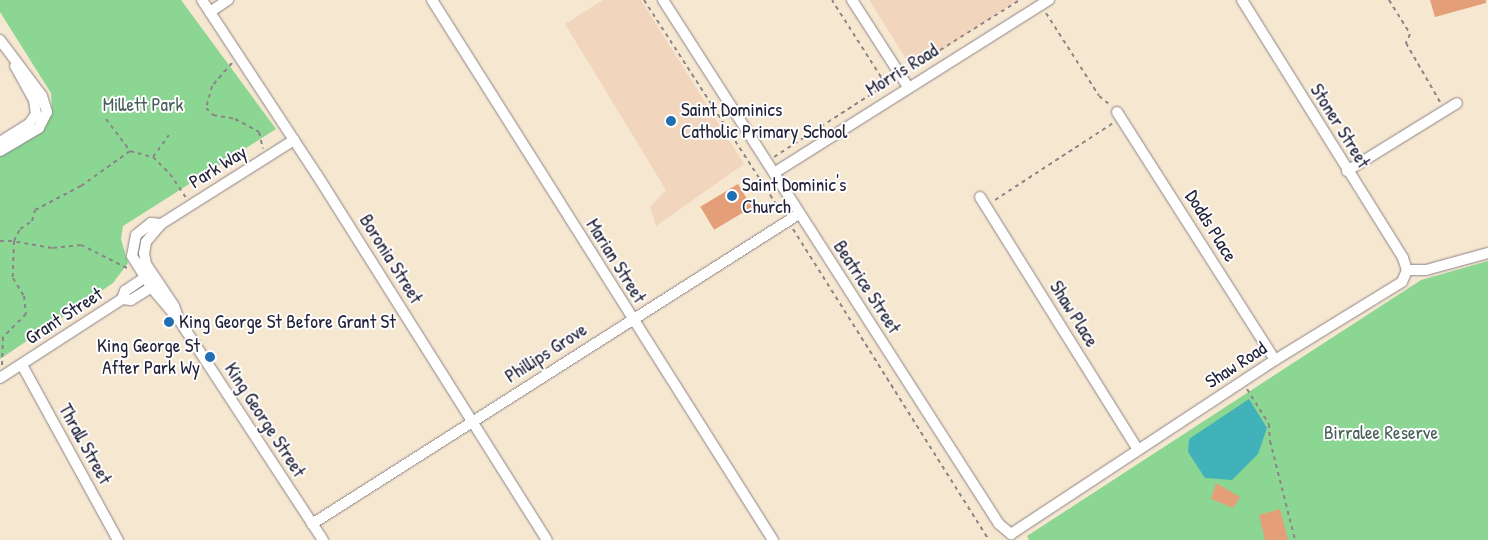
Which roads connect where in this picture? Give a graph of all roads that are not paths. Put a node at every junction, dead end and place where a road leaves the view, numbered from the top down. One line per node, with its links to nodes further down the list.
1 (202, 0): 8 (street, Boronia Street)
2 (228, 0): 8 (street)
3 (432, 0): 29 (street, Marian Street)
4 (662, 0): 18 (street, Beatrice Street)
5 (852, 0): 11 (street)
6 (1242, 0): 17 (street, Stoner Street)
7 (1045, 3): 11 (street, Morris Road)
8 (210, 12): 14 (street, Boronia Street)
9 (0, 40): 10 (street)
10 (13, 60): 15 (street); 16 (street)
11 (908, 87): 18 (street, Morris Road)
12 (1457, 103): 17 (street)
13 (1119, 115): 30 (street, Dodds Place)
14 (294, 140): 21 (street, Park Way); 33 (street, Boronia Street)
15 (0, 142)
16 (0, 151)
17 (1347, 171): 25 (street, Stoner Street)
18 (774, 173): 20 (street, Beatrice Street)
19 (980, 196): 34 (street, Shaw Place)
20 (799, 214): 29 (street, Phillips Grove); 36 (street, Beatrice Street)
21 (160, 224): 22 (street, Park Way); 23 (street, Park Way)
22 (136, 235): 26 (street, King George Street)
23 (146, 242): 26 (street, King George Street)
24 (1488, 253): 25 (street)
25 (1407, 270): 30 (street, Shaw Road)
26 (148, 275): 27 (street, King George Street); 28 (street, Grant Street)
27 (154, 285): 28 (street, Grant Street); 35 (street, King George Street)
28 (122, 299): 31 (street, Grant Street)
29 (632, 319): 33 (street, Phillips Grove); 40 (street, Marian Street)
30 (1275, 360): 34 (street, Shaw Road)
31 (22, 365): 32 (street, Grant Street); 37 (street, Thrall Street)
32 (1, 378)
33 (471, 422): 35 (street, Phillips Grove); 39 (street, Boronia Street)
34 (1138, 450): 36 (street, Shaw Road)
35 (312, 524): 38 (street, King George Street)
36 (1010, 537)
37 (118, 540)
38 (322, 540)
39 (547, 540)
40 (773, 540)

